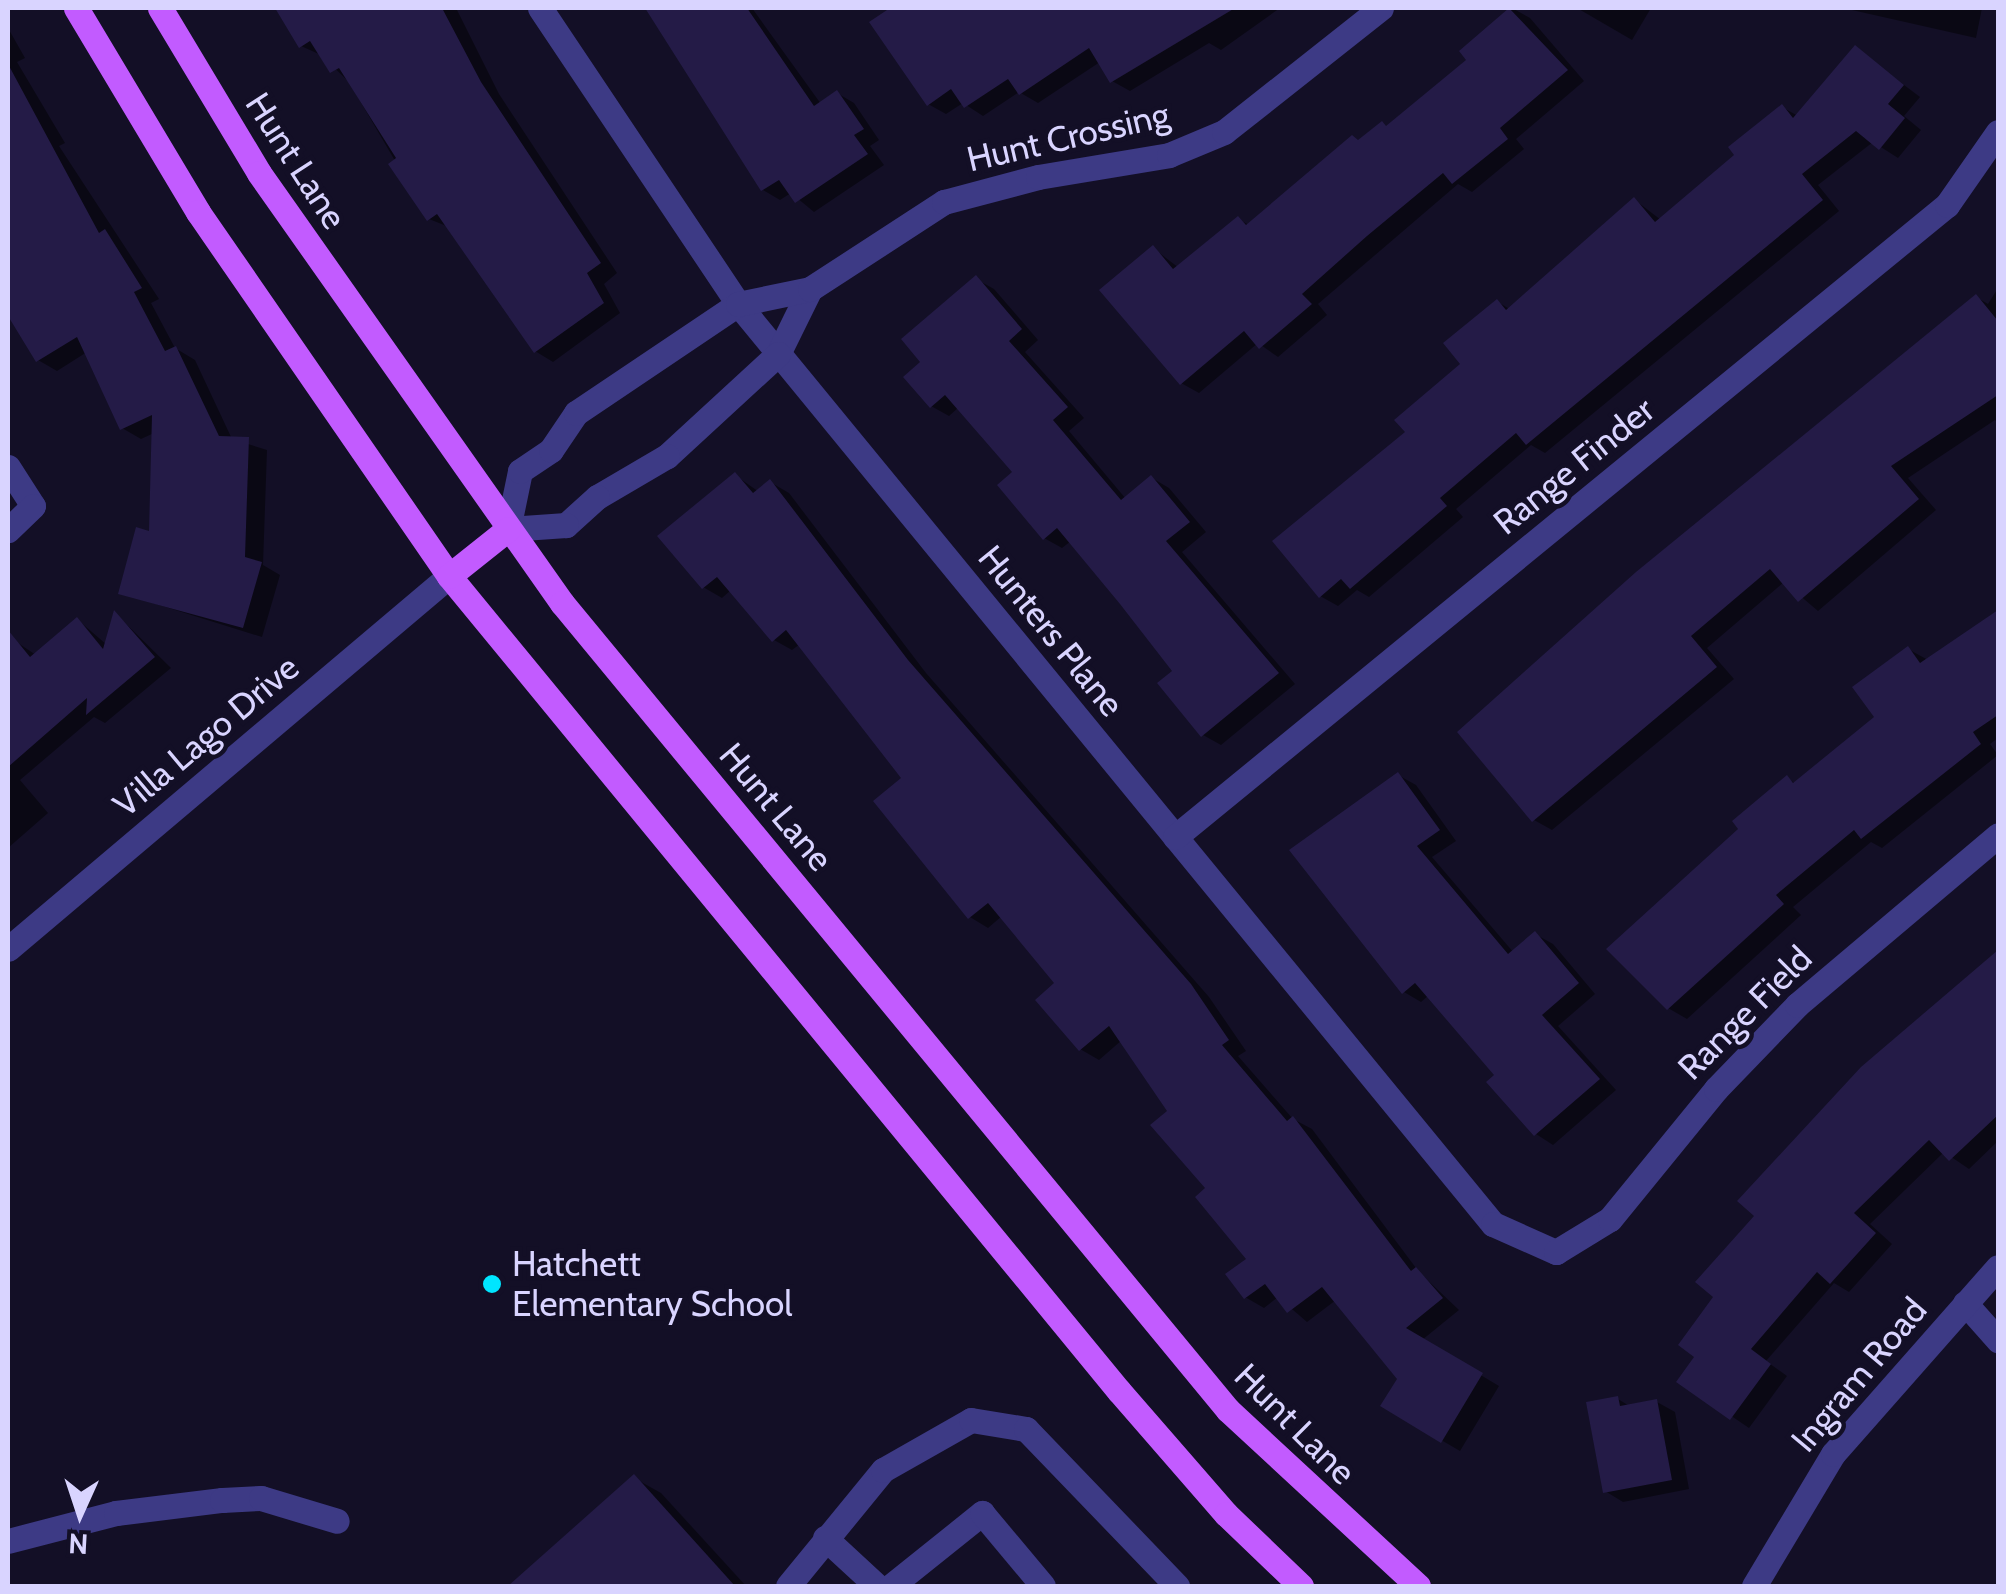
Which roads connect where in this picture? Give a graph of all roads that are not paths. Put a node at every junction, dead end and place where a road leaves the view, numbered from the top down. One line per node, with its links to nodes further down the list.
1 (76, 8): 12 (main road)
2 (160, 8): 10 (main road, Hunt Lane)
3 (540, 8): 7 (street, Hunters Plane)
4 (1380, 8): 6 (street, Hunt Crossing)
5 (1998, 132): 14 (street, Range Finder)
6 (810, 289): 7 (street, Hunt Crossing); 8 (street)
7 (738, 304): 8 (street, Hunters Plane); 10 (street, Hunt Crossing)
8 (778, 354): 10 (street); 14 (street, Hunters Plane)
9 (8, 467): 11 (street)
10 (508, 529): 12 (main road); 29 (main road, Hunt Lane)
11 (8, 530)
12 (449, 576): 15 (street, Villa Lago Drive); 28 (main road)
13 (1998, 835): 16 (street, Range Field)
14 (1175, 837): 16 (street, Hunters Plane)
15 (8, 949)
16 (1556, 1252)
17 (1998, 1267): 18 (street, Ingram Road)
18 (1965, 1302): 19 (street); 30 (street, Ingram Road)
19 (1998, 1340)
20 (337, 1521): 22 (street)
21 (824, 1538): 23 (street); 24 (street); 27 (street)
22 (8, 1541)
23 (788, 1586)
24 (876, 1586)
25 (891, 1586): 26 (street)
26 (1043, 1586)
27 (1177, 1586)
28 (1301, 1586)
29 (1418, 1586)
30 (1754, 1586)

